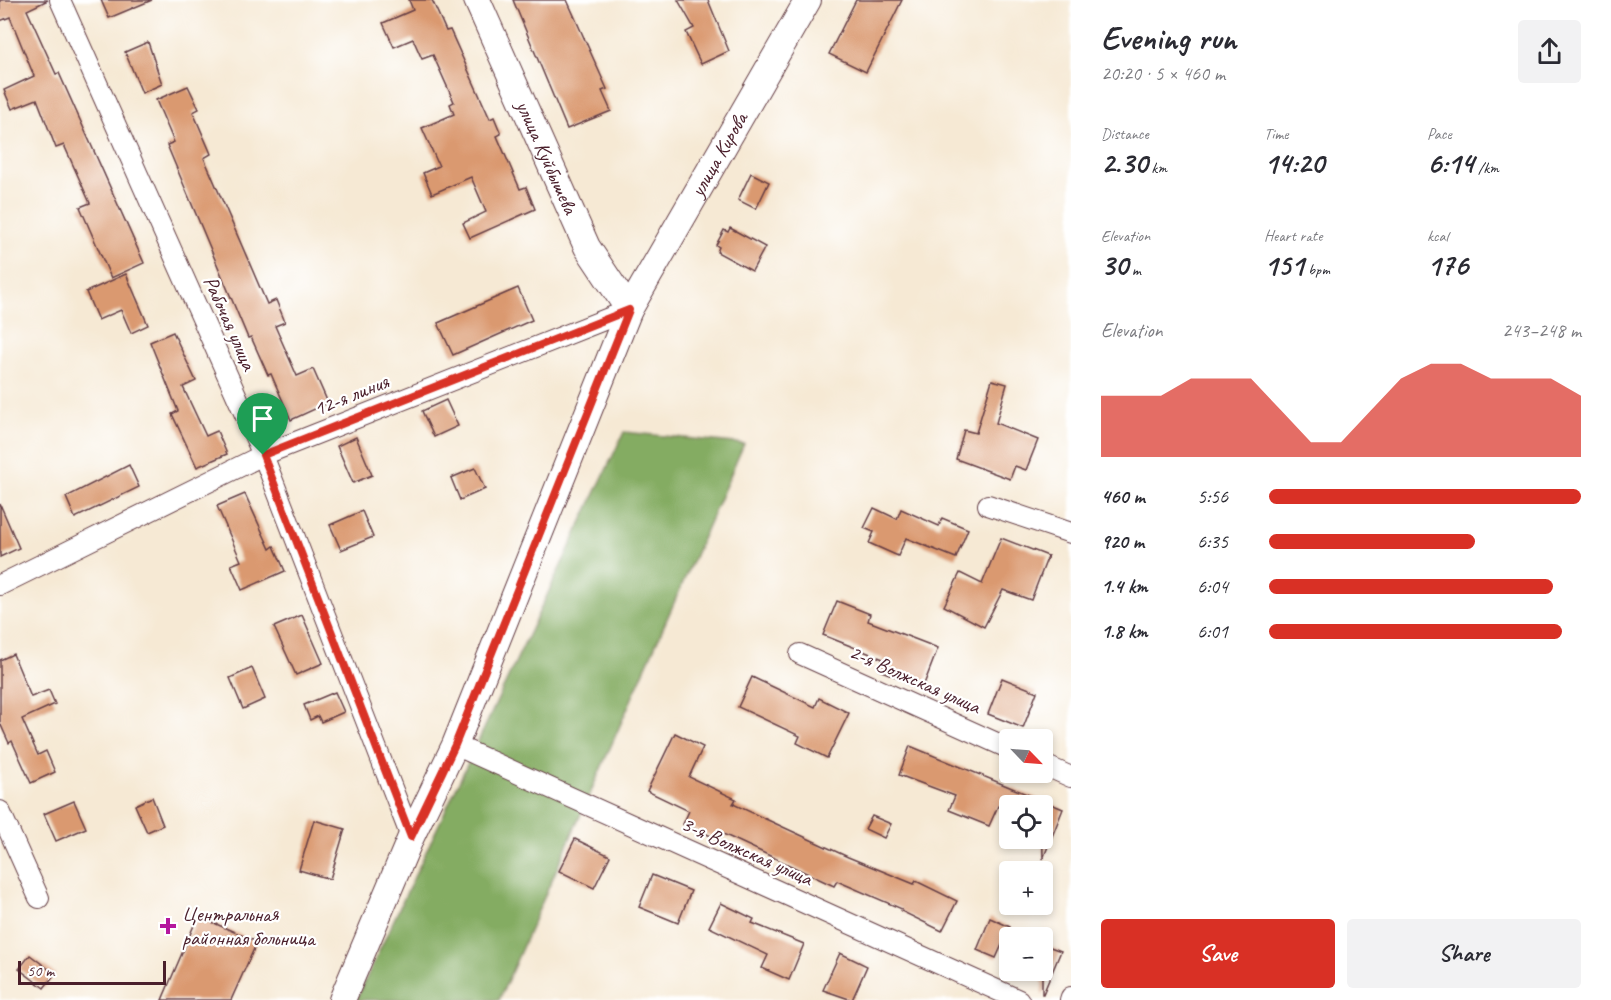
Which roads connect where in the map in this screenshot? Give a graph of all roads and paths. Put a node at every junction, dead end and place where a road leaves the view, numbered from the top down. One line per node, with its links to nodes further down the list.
1 (60, 0): 5 (street, Рабочая улица)
2 (477, 0): 4 (street, улица Куйбышева)
3 (808, 0): 4 (street, улица Кирова)
4 (629, 310): 5 (street, 12-я линия); 11 (street, улица Кирова)
5 (263, 455): 8 (street, 12-я линия); 15 (street, Рабочая улица)
6 (988, 505): 7 (street)
7 (1071, 533)
8 (0, 585)
9 (800, 654): 10 (street, 2-я Волжская улица)
10 (999, 744)
11 (455, 745): 15 (street, улица Кирова); 18 (street, 3-я Волжская улица)
12 (1053, 769): 13 (street)
13 (1071, 777)
14 (0, 811): 16 (street)
15 (411, 837): 17 (street, улица Кирова)
16 (39, 898)
17 (342, 1000)
18 (1019, 1000)

